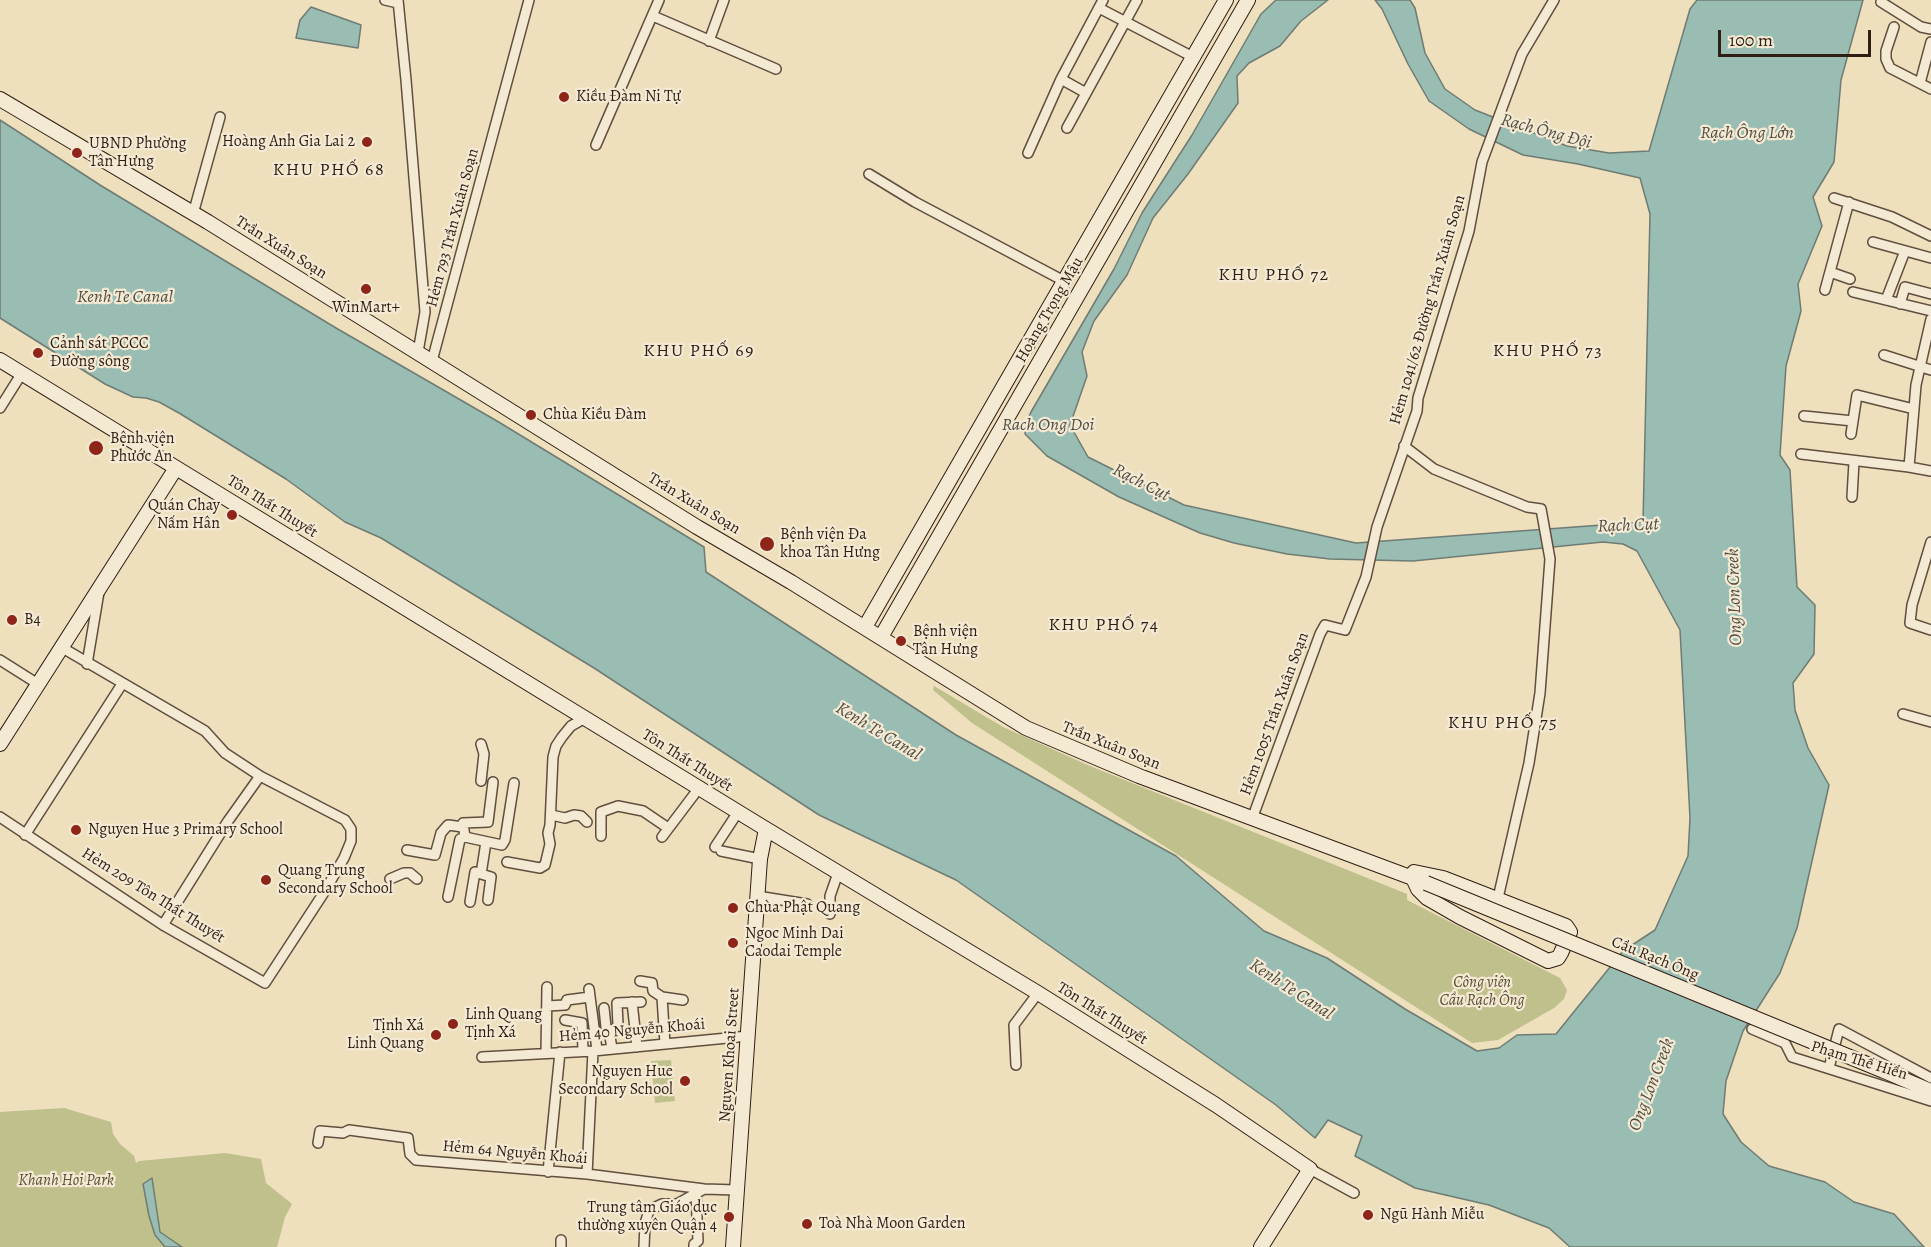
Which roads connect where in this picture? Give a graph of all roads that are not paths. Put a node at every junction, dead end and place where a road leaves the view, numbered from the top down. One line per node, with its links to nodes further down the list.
1 (385, 0): 10 (street)
2 (529, 0): 53 (street, Hẻm 793 Trần Xuân Soạn)
3 (659, 0): 12 (street)
4 (724, 0): 16 (street)
5 (1137, 0): 13 (street)
6 (1226, 0): 18 (main road, Hoàng Trọng Mậu)
7 (1248, 0): 28 (main road, Hoàng Trọng Mậu)
8 (1554, 0): 63 (street, Hẻm 1041/62 Đường Trần Xuân Soạn)
9 (1882, 0): 15 (street)
10 (398, 2): 50 (street)
11 (1101, 4): 13 (street); 20 (street)
12 (652, 16): 16 (street); 29 (street)
13 (1125, 21): 18 (street); 23 (street)
14 (1894, 27): 21 (street)
15 (1931, 29)
16 (709, 41): 19 (street)
17 (1931, 42): 21 (street)
18 (1193, 57): 27 (main road, Hoàng Trọng Mậu)
19 (776, 69)
20 (1061, 79): 23 (street); 30 (street)
21 (1920, 83): 22 (street)
22 (1931, 89)
23 (1086, 93): 26 (street)
24 (0, 99): 34 (main road, Trần Xuân Soạn)
25 (220, 117): 34 (street)
26 (1067, 128)
27 (1152, 129): 28 (main road); 41 (main road, Hoàng Trọng Mậu)
28 (1167, 140): 42 (main road, Hoàng Trọng Mậu)
29 (596, 145)
30 (1028, 153)
31 (869, 174): 41 (street)
32 (1834, 198): 33 (street)
33 (1849, 202): 35 (street); 39 (street)
34 (193, 214): 50 (main road, Trần Xuân Soạn)
35 (1931, 236)
36 (1873, 242): 37 (street)
37 (1905, 251): 38 (street); 46 (street)
38 (1931, 258)
39 (1830, 272): 40 (street); 43 (street)
40 (1850, 279)
41 (1064, 281): 42 (main road); 62 (main road, Hoàng Trọng Mậu)
42 (1081, 290): 64 (main road, Hoàng Trọng Mậu)
43 (1825, 290)
44 (1853, 292): 46 (street)
45 (1931, 294): 47 (street)
46 (1886, 300): 47 (street)
47 (1900, 304): 48 (street)
48 (1931, 311)
49 (1931, 319): 54 (street)
50 (418, 352): 53 (main road, Trần Xuân Soạn)
51 (1884, 356): 54 (street)
52 (0, 360): 56 (main road, Tôn Thất Thuyết)
53 (432, 361): 74 (main road, Trần Xuân Soạn)
54 (1920, 367): 55 (street); 58 (street)
55 (1931, 370)
56 (22, 373): 57 (street); 68 (main road, Tôn Thất Thuyết)
57 (0, 408)
58 (1914, 409): 60 (street); 67 (street)
59 (1804, 417): 60 (street)
60 (1853, 421): 61 (street)
61 (1851, 434)
62 (970, 444): 64 (main road); 74 (main road, Hoàng Trọng Mậu)
63 (1404, 446): 72 (street, Hẻm 1041/62 Đường Trần Xuân Soạn); 115 (street)
64 (986, 453): 76 (main road, Hoàng Trọng Mậu)
65 (1801, 454): 66 (street)
66 (1854, 462): 67 (street); 70 (street)
67 (1909, 467): 69 (street)
68 (176, 468): 73 (main road); 83 (main road, Tôn Thất Thuyết)
69 (1931, 471)
70 (1852, 497)
71 (1931, 542): 75 (street)
72 (1366, 577): 95 (street, Hẻm 1005 Trần Xuân Soạn)
73 (100, 588): 77 (main road); 79 (street)
74 (865, 627): 76 (main road, Trần Xuân Soạn)
75 (1931, 630)
76 (881, 637): 95 (main road, Trần Xuân Soạn)
77 (61, 647): 79 (street); 80 (main road)
78 (0, 660): 80 (street)
79 (87, 664): 81 (street)
80 (38, 684): 85 (main road)
81 (122, 684): 87 (street); 100 (street)
82 (1903, 714): 84 (street)
83 (585, 718): 91 (main road, Tôn Thất Thuyết); 93 (street)
84 (1931, 723)
85 (3, 734)
86 (481, 744): 88 (street)
87 (260, 776): 120 (street); 120 (street, Hẻm 209 Tôn Thất Thuyết)
88 (481, 782)
89 (493, 782): 97 (street)
90 (514, 783): 104 (street)
91 (699, 788): 92 (main road, Tôn Thất Thuyết); 98 (street)
92 (738, 812): 99 (main road, Tôn Thất Thuyết); 106 (street)
93 (551, 815): 96 (street); 107 (street)
94 (0, 817): 100 (street, Hẻm 209 Tôn Thất Thuyết)
95 (1252, 819): 110 (main road, Trần Xuân Soạn)
96 (587, 822)
97 (463, 827): 102 (street); 105 (street)
98 (668, 828): 101 (street); 103 (street)
99 (766, 829): 106 (main road, Nguyen Khoai Street); 108 (main road, Tôn Thất Thuyết)
100 (25, 835): 120 (street, Hẻm 209 Tôn Thất Thuyết)
101 (601, 836)
102 (465, 837): 104 (street); 114 (street)
103 (662, 837)
104 (486, 842): 109 (street)
105 (407, 850)
106 (760, 859): 113 (main road, Nguyen Khoai Street)
107 (507, 862)
108 (838, 873): 119 (street); 123 (main road, Tôn Thất Thuyết)
109 (481, 874): 116 (street); 117 (street)
110 (1413, 878): 115 (main road, Trần Xuân Soạn); 115 (main road, Trần Xuân Soạn); 141 (main road, Cầu Rạch Ông, bridge)
111 (390, 879): 112 (street)
112 (417, 879)
113 (757, 896): 118 (street); 131 (main road, Nguyen Khoai Street)
114 (448, 897)
115 (1498, 898)
116 (488, 900)
117 (470, 902)
118 (807, 904)
119 (830, 914)
120 (163, 925)
121 (640, 981): 124 (street)
122 (547, 987): 126 (street)
123 (1038, 993): 139 (street); 146 (main road, Tôn Thất Thuyết)
124 (662, 997): 125 (street); 132 (street)
125 (683, 1000)
126 (547, 1006): 135 (street); 137 (street)
127 (604, 1008): 130 (street)
128 (565, 1020): 135 (street)
129 (1752, 1029): 140 (street, Phạm Thế Hiển)
130 (609, 1030): 133 (street); 134 (street)
131 (748, 1036): 132 (street, Hẻm 40 Nguyễn Khoái); 149 (main road, Nguyen Khoai Street)
132 (665, 1044): 133 (street, Hẻm 40 Nguyễn Khoái)
133 (637, 1047): 134 (street, Hẻm 40 Nguyễn Khoái)
134 (612, 1049): 135 (street, Hẻm 40 Nguyễn Khoái)
135 (591, 1051): 136 (street, Hẻm 40 Nguyễn Khoái); 148 (street)
136 (560, 1052): 137 (street, Hẻm 40 Nguyễn Khoái); 147 (street)
137 (546, 1053): 138 (street, Hẻm 40 Nguyễn Khoái)
138 (482, 1057)
139 (1016, 1065)
140 (1829, 1068): 142 (street, Phạm Thế Hiển); 144 (street, Phạm Thế Hiển)
141 (1884, 1071): 143 (main road, Phạm Thế Hiển)
142 (1931, 1078)
143 (1931, 1091)
144 (1931, 1101)
145 (318, 1143): 147 (street, Hẻm 64 Nguyễn Khoái)
146 (1310, 1169): 151 (street, Tôn Thất Thuyết); 155 (main road)
147 (548, 1172): 148 (street, Hẻm 64 Nguyễn Khoái)
148 (587, 1174): 150 (street, Hẻm 64 Nguyễn Khoái)
149 (737, 1190): 150 (street, Hẻm 64 Nguyễn Khoái); 154 (main road, Nguyen Khoai Street)
150 (700, 1191): 152 (street); 153 (street)
151 (1354, 1193)
152 (644, 1247)
153 (694, 1247)
154 (733, 1247)
155 (1261, 1247)

